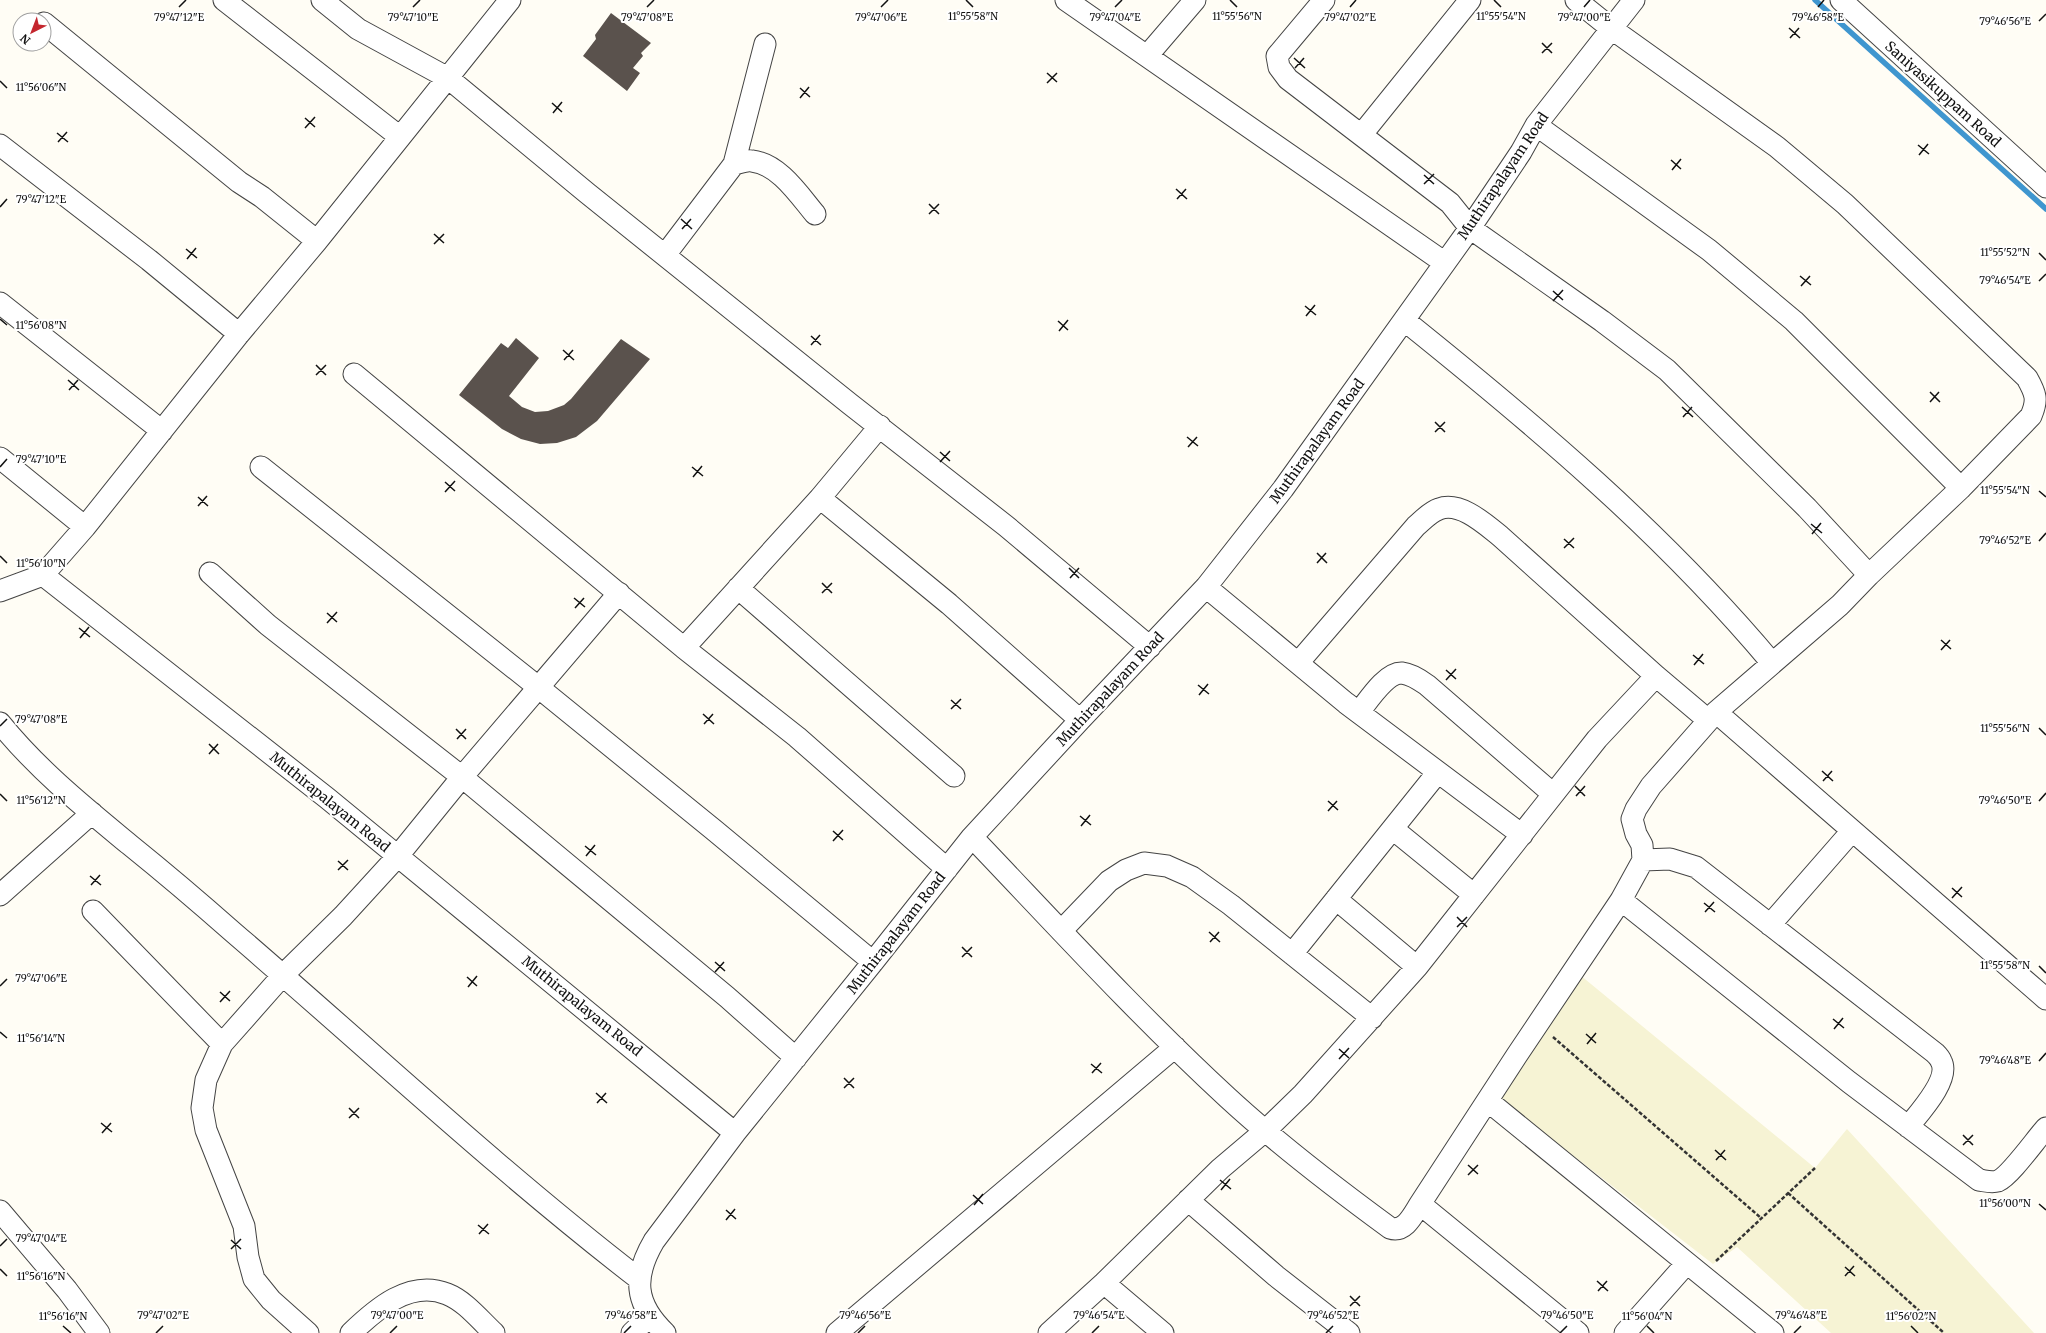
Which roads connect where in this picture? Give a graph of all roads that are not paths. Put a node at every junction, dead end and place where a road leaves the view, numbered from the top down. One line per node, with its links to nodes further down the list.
1 (224, 0): 18 (street)
2 (322, 0): 15 (street)
3 (510, 0): 15 (street)
4 (1066, 0): 14 (street)
5 (1195, 0): 14 (street)
6 (1324, 0): 17 (street)
7 (1470, 0): 17 (street)
8 (1576, 0): 12 (street)
9 (1634, 0): 12 (street, Muthirapalayam Road)
10 (1841, 0): 21 (street, Saniyasikuppam Road)
11 (52, 29): 24 (street)
12 (1612, 29): 16 (street, Muthirapalayam Road); 35 (street)
13 (765, 44): 20 (street)
14 (1148, 56): 26 (street)
15 (448, 78): 18 (street); 25 (street)
16 (1536, 125): 23 (street, Muthirapalayam Road); 35 (street)
17 (1362, 134): 23 (street)
18 (400, 137): 24 (street)
19 (0, 145): 29 (street)
20 (734, 164): 22 (street); 25 (street)
21 (2046, 187)
22 (815, 214)
23 (1470, 228): 26 (street, Muthirapalayam Road); 40 (street)
24 (317, 241): 29 (street)
25 (665, 255): 31 (street)
26 (1444, 263): 28 (street, Muthirapalayam Road)
27 (0, 303): 32 (street)
28 (1404, 320): 41 (street, Muthirapalayam Road); 47 (street)
29 (239, 334): 32 (street)
30 (354, 374): 44 (street)
31 (880, 426): 36 (street); 45 (street)
32 (162, 431): 37 (street)
33 (0, 458): 37 (street)
34 (261, 466): 50 (street)
35 (1961, 488): 40 (street)
36 (820, 498): 42 (street); 53 (street)
37 (85, 527): 39 (street)
38 (210, 573): 57 (street)
39 (43, 575): 43 (street); 64 (street, Muthirapalayam Road)
40 (1869, 575): 47 (street)
41 (1206, 587): 45 (street, Muthirapalayam Road); 48 (street)
42 (738, 588): 46 (street); 56 (street)
43 (0, 591)
44 (619, 593): 46 (street); 50 (street)
45 (1150, 647): 53 (street, Muthirapalayam Road)
46 (684, 648): 66 (street)
47 (1772, 662): 52 (street)
48 (1298, 663): 49 (street); 51 (street)
49 (1656, 676): 52 (street); 58 (street)
50 (538, 687): 57 (street); 75 (street)
51 (1359, 712): 55 (street); 58 (street)
52 (1712, 716): 61 (street); 65 (street)
53 (1080, 720): 63 (street, Muthirapalayam Road)
54 (0, 723): 59 (street)
55 (1438, 772): 60 (street); 62 (street)
56 (954, 776)
57 (462, 777): 64 (street); 82 (street)
58 (1553, 794): 62 (street)
59 (92, 813): 67 (street); 77 (street)
60 (1393, 829): 68 (street); 69 (street)
61 (1852, 831): 72 (street); 78 (street)
62 (1522, 835): 68 (street)
63 (972, 837): 66 (street, Muthirapalayam Road); 73 (street)
64 (398, 856): 77 (street); 87 (street, Muthirapalayam Road)
65 (1643, 860): 70 (street); 72 (street)
66 (947, 869): 75 (street, Muthirapalayam Road)
67 (0, 895)
68 (1474, 895): 76 (street)
69 (1336, 899): 74 (street); 76 (street)
70 (1621, 900): 83 (street); 84 (street)
71 (93, 912): 80 (street)
72 (1770, 925): 84 (street)
73 (1061, 931): 74 (street); 81 (street)
74 (1292, 954): 79 (street)
75 (873, 962): 82 (street, Muthirapalayam Road)
76 (1417, 967): 79 (street)
77 (283, 975): 80 (street); 93 (street)
78 (2046, 999)
79 (1372, 1018): 86 (street)
80 (222, 1044): 97 (street)
81 (1175, 1047): 86 (street); 102 (street)
82 (796, 1058): 87 (street, Muthirapalayam Road)
83 (1488, 1101): 90 (street); 92 (street)
84 (1908, 1127): 88 (street)
85 (2046, 1128): 88 (street)
86 (1266, 1130): 89 (street); 90 (street)
87 (735, 1133): 93 (street)
88 (2039, 1150)
89 (1188, 1200): 94 (street); 105 (street)
90 (1420, 1204): 106 (street)
91 (0, 1211): 96 (street)
92 (1687, 1263): 107 (street); 108 (street)
93 (639, 1279): 95 (street)
94 (1104, 1283): 103 (street); 104 (street)
95 (650, 1316): 100 (street); 101 (street)
96 (99, 1333)
97 (308, 1333)
98 (351, 1333): 99 (street)
99 (494, 1333)
100 (632, 1333)
101 (665, 1333)
102 (837, 1333)
103 (1049, 1333)
104 (1163, 1333)
105 (1349, 1333)
106 (1578, 1333)
107 (1625, 1333)
108 (1773, 1333)

